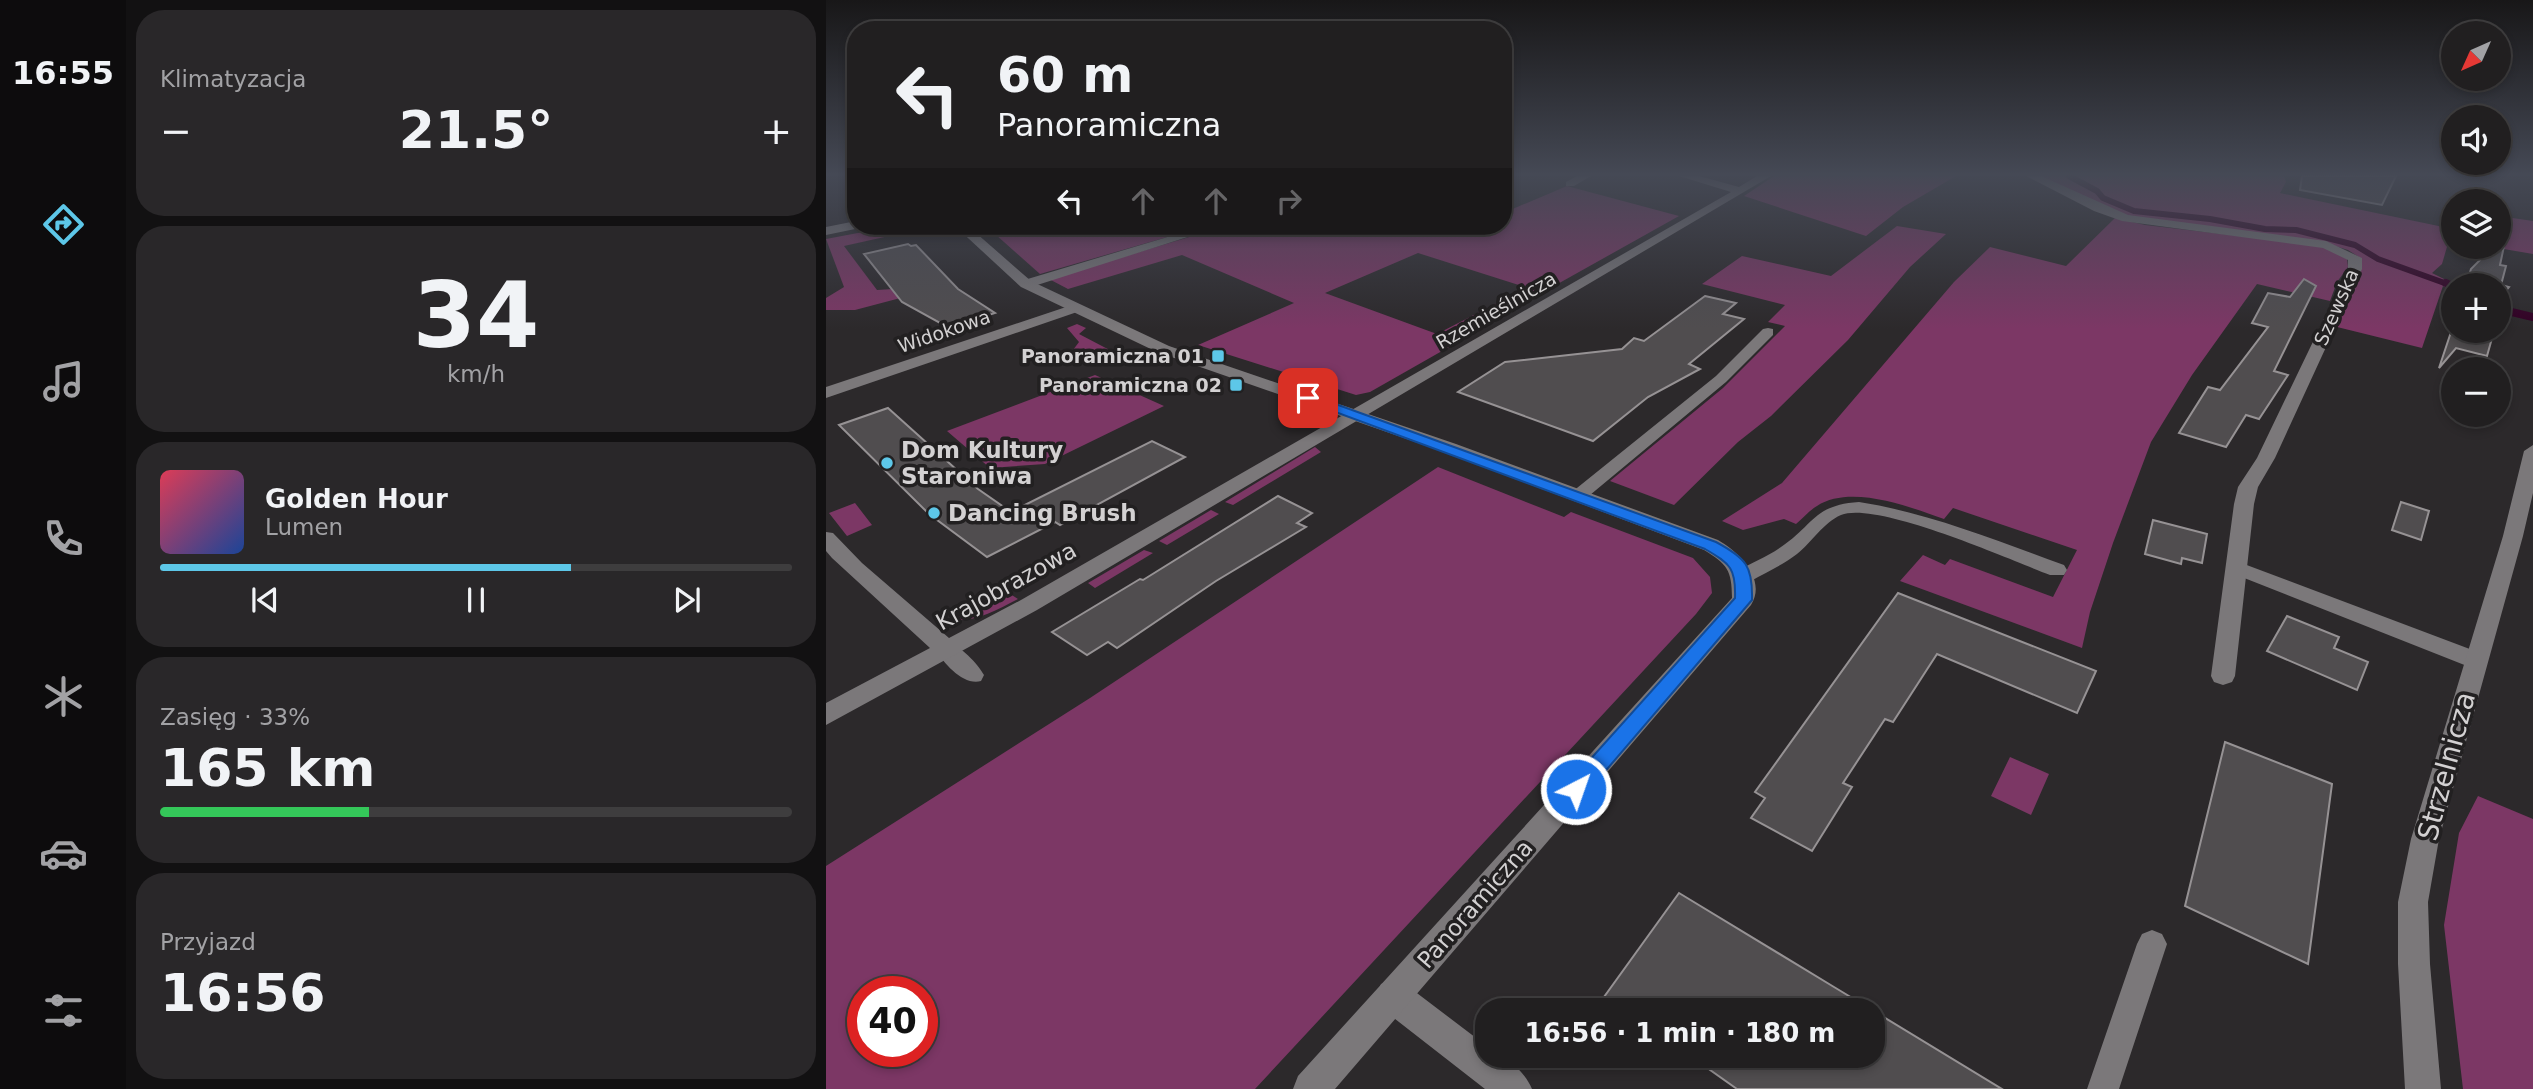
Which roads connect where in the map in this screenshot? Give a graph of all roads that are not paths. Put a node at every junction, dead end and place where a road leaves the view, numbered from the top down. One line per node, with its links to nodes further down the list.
1 (845, 227): 4 (street)
2 (1680, 227): 11 (street, Rzemieślnicza)
3 (2191, 227): 15 (street, Szewska)
4 (826, 230)
5 (971, 235): 7 (street)
6 (1187, 235): 7 (street)
7 (1026, 284): 8 (street)
8 (1075, 308): 10 (street, Widokowa); 11 (street)
9 (1768, 332): 13 (lane)
10 (826, 393)
11 (1356, 414): 13 (street); 18 (street, Krajobrazowa)
12 (2532, 456): 19 (street, Strzelnicza)
13 (1578, 496): 17 (street)
14 (826, 538): 18 (street)
15 (2236, 568): 19 (lane); 21 (street, Szewska)
16 (2057, 570): 17 (lane)
17 (1744, 576): 24 (street, Panoramiczna)
18 (947, 650): 20 (lane); 22 (street, Krajobrazowa)
19 (2475, 660): 28 (street, Strzelnicza)
20 (973, 675)
21 (2223, 676)
22 (826, 715)
23 (2152, 944): 27 (lane)
24 (1393, 996): 25 (street, Panoramiczna); 26 (street)
25 (1311, 1089)
26 (1514, 1089)
27 (2103, 1089)
28 (2423, 1089)

